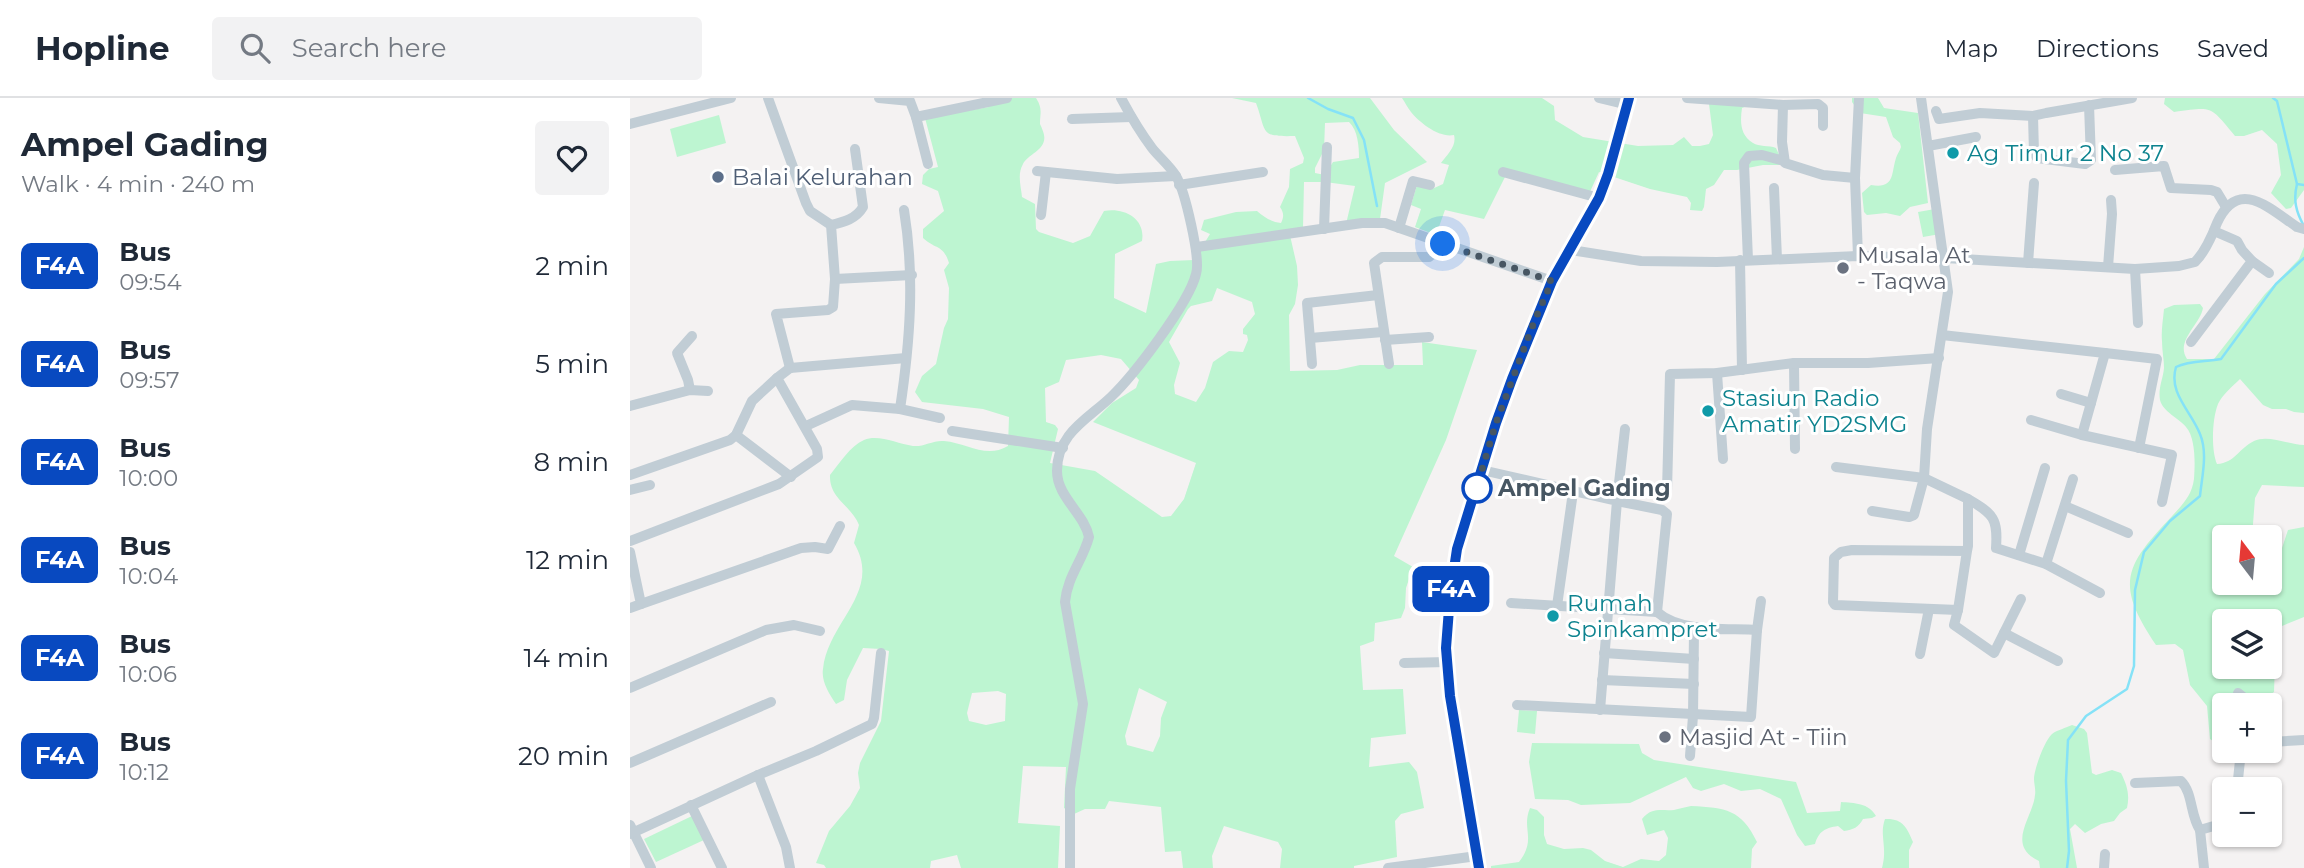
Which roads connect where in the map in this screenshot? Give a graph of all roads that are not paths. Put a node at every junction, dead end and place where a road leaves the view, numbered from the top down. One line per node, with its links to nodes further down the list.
1 (732, 98): 14 (street)
2 (768, 98): 45 (street)
3 (878, 98): 20 (street)
4 (1007, 98): 11 (street)
5 (1121, 98): 21 (street)
6 (1599, 98): 13 (street)
7 (1688, 98): 15 (street)
8 (1859, 98): 35 (street)
9 (1922, 98): 27 (street)
10 (2132, 98): 16 (street)
11 (971, 101): 20 (street)
12 (1817, 101): 15 (street); 25 (street)
13 (1628, 102): 40 (main road)
14 (692, 103): 22 (street)
15 (1783, 105): 30 (street)
16 (2089, 105): 18 (street); 18 (street)
17 (1936, 111): 18 (street)
18 (2033, 116)
19 (630, 117): 22 (street)
20 (916, 117): 31 (street)
21 (1131, 117): 23 (street); 36 (street)
22 (647, 118): 24 (street)
23 (1072, 119)
24 (630, 124)
25 (1823, 126)
26 (1976, 137): 27 (street)
27 (1928, 146): 54 (street)
28 (1327, 148): 48 (street)
29 (855, 149): 45 (street)
30 (1784, 161): 35 (street); 56 (street)
31 (928, 163)
32 (2115, 170): 42 (street)
33 (1263, 172): 36 (street)
34 (1503, 172): 40 (street)
35 (1855, 178): 53 (street)
36 (1178, 180): 44 (street); 50 (street)
37 (2034, 183): 58 (street)
38 (1430, 185): 46 (street)
39 (1774, 188): 55 (street)
40 (1599, 198): 52 (main road)
41 (2110, 200): 59 (street)
42 (2226, 206): 47 (street); 49 (street)
43 (904, 210): 62 (street)
44 (1041, 215)
45 (831, 225): 63 (street)
46 (1399, 228): 48 (street); 51 (street)
47 (2301, 228)
48 (1324, 229): 50 (street)
49 (2214, 230): 57 (street); 60 (street)
50 (1197, 247): 97 (street)
51 (1437, 250): 64 (street); 65 (street)
52 (1572, 250): 56 (street); 64 (main road)
53 (1858, 256): 54 (street); 55 (street)
54 (1945, 257): 58 (street); 67 (street)
55 (1777, 259): 56 (street)
56 (1744, 260): 80 (street)
57 (2252, 261): 61 (street); 72 (street)
58 (2028, 263): 59 (street)
59 (2108, 267): 60 (street)
60 (2135, 269): 66 (street)
61 (2269, 273)
62 (912, 275): 63 (street); 74 (street)
63 (835, 279): 79 (street)
64 (1552, 281): 102 (main road)
65 (1378, 295): 69 (street); 71 (street)
66 (2138, 323)
67 (1942, 335): 73 (street); 75 (street)
68 (692, 336): 83 (street)
69 (1384, 336): 70 (street); 71 (street); 78 (street)
70 (1429, 337)
71 (1310, 338): 77 (street)
72 (2191, 341)
73 (2105, 353): 86 (street); 96 (street)
74 (906, 358): 79 (street); 87 (street)
75 (1939, 358): 76 (street); 105 (street)
76 (1794, 363): 80 (street); 98 (street)
77 (1312, 364)
78 (1389, 364)
79 (790, 368): 82 (street)
80 (1742, 370): 81 (street)
81 (1717, 373): 99 (street); 109 (street)
82 (777, 378): 91 (street); 94 (street)
83 (690, 390): 84 (street); 88 (street)
84 (708, 391)
85 (2061, 394): 86 (street)
86 (2091, 403): 95 (street)
87 (900, 405): 89 (street); 91 (street)
88 (630, 406)
89 (940, 418)
90 (2031, 420): 95 (street)
91 (806, 426): 104 (street)
92 (1625, 429): 112 (street)
93 (952, 431): 97 (street)
94 (736, 435): 103 (street); 104 (street)
95 (2081, 435): 96 (street)
96 (2139, 447): 113 (street)
97 (1063, 448): 167 (street)
98 (1795, 449)
99 (1723, 459)
100 (1836, 467): 105 (street)
101 (2045, 468): 121 (street)
102 (1482, 470): 110 (street); 142 (main road)
103 (630, 475)
104 (791, 477): 118 (street)
105 (1924, 478): 111 (street); 115 (street)
106 (2073, 480): 114 (street)
107 (649, 485): 108 (street)
108 (630, 490)
109 (1667, 491)
110 (1573, 492): 112 (street); 128 (street)
111 (1968, 499): 119 (street); 121 (street)
112 (1618, 501): 130 (street); 133 (street)
113 (2162, 502)
114 (2065, 506): 117 (street); 122 (street)
115 (1872, 511)
116 (840, 526): 127 (street)
117 (2128, 533)
118 (630, 541)
119 (1967, 551): 131 (street); 132 (street)
120 (630, 552): 127 (street)
121 (2019, 555): 122 (street)
122 (2046, 564): 123 (street)
123 (2100, 593)
124 (2021, 599): 137 (street)
125 (1761, 601): 134 (street)
126 (1511, 603): 128 (street)
127 (641, 604): 129 (street)
128 (1557, 606): 130 (street)
129 (630, 608)
130 (1609, 609): 133 (street); 139 (street)
131 (1929, 609): 132 (street); 140 (street)
132 (1958, 610): 137 (street)
133 (1657, 612): 134 (street)
134 (1757, 630): 151 (street)
135 (820, 631): 147 (street)
136 (1694, 631): 141 (street)
137 (2004, 633): 143 (street)
138 (881, 653): 156 (street)
139 (1604, 653): 141 (street); 145 (street)
140 (1920, 654)
141 (1694, 659): 146 (street)
142 (1447, 662): 144 (street); 163 (main road)
143 (2059, 662)
144 (1404, 663)
145 (1602, 680): 146 (street); 150 (street)
146 (1693, 684): 151 (street)
147 (630, 688)
148 (771, 702): 155 (street)
149 (1517, 705): 150 (street)
150 (1600, 710): 151 (street)
151 (1693, 716): 154 (street)
152 (2304, 740): 153 (street)
153 (2282, 742)
154 (1690, 756)
155 (630, 763)
156 (758, 775): 158 (street); 166 (street)
157 (2135, 783): 160 (street)
158 (691, 805): 161 (street); 165 (street)
159 (2212, 826): 160 (street)
160 (2200, 830): 170 (street)
161 (631, 831): 164 (street)
162 (2105, 854): 169 (street)
163 (1478, 862): 168 (street)
164 (651, 868)
165 (722, 868)
166 (790, 868)
167 (1070, 868)
168 (1388, 868)
169 (2104, 868)
170 (2204, 868)

